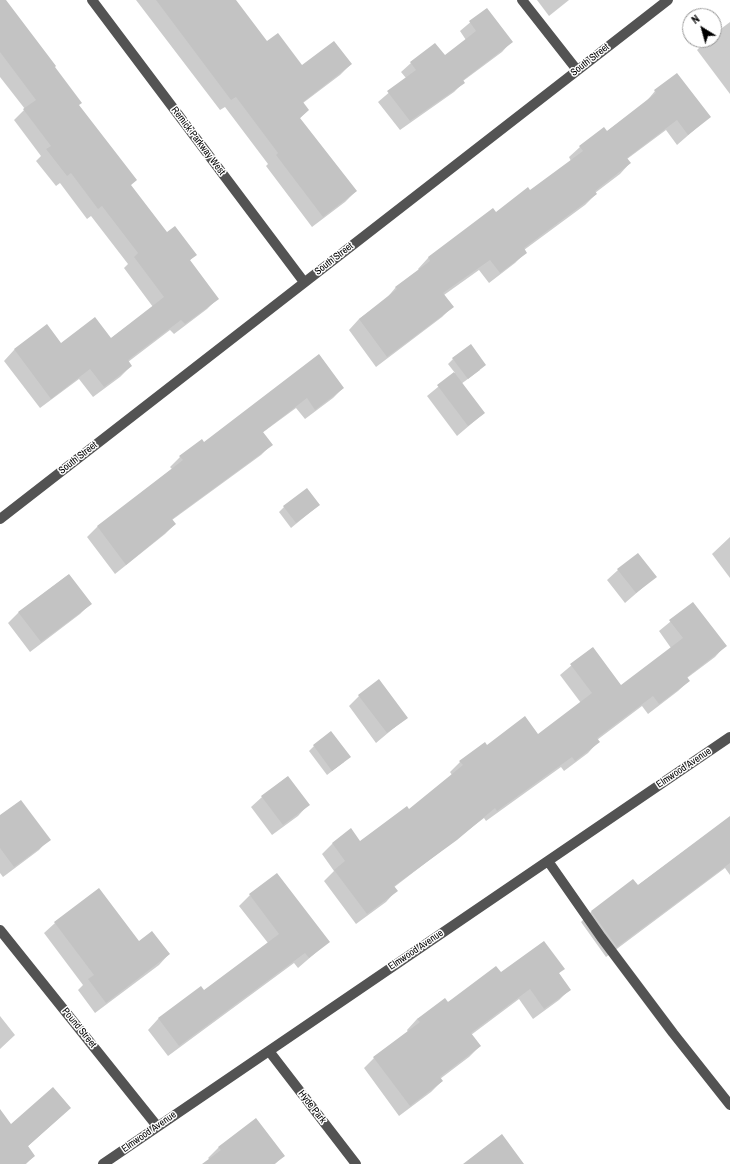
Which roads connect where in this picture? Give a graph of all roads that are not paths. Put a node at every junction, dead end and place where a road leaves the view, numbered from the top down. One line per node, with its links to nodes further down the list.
1 (92, 0): 5 (street, Remick Parkway West)
2 (522, 0): 4 (street)
3 (668, 0): 4 (street, South Street)
4 (577, 70): 5 (street, South Street)
5 (304, 282): 6 (street, South Street)
6 (0, 519)
7 (730, 737): 8 (street, Elmwood Avenue)
8 (548, 861): 10 (street, Elmwood Avenue); 11 (street)
9 (0, 930): 12 (street, Pound Street)
10 (269, 1051): 12 (street, Elmwood Avenue); 14 (street, Hyde Park)
11 (730, 1105)
12 (158, 1126): 13 (street, Elmwood Avenue)
13 (103, 1164)
14 (356, 1164)

